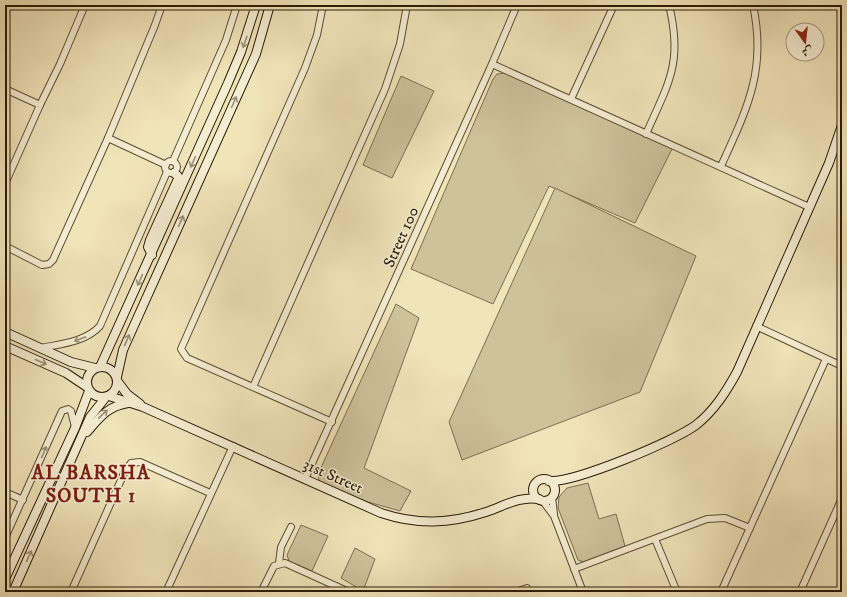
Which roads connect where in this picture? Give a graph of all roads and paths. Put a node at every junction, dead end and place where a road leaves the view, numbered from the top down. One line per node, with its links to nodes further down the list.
1 (7, 5): 13 (street)
2 (85, 5): 17 (street)
3 (162, 5): 20 (street)
4 (237, 5): 21 (street)
5 (256, 5): 28 (main road, one-way to 28)
6 (270, 5): 36 (main road, one-way to 6)
7 (323, 5): 37 (street)
8 (407, 5): 37 (street)
9 (517, 5): 14 (street, Street 100)
10 (614, 5): 16 (street)
11 (669, 5): 19 (street)
12 (753, 5): 22 (street)
13 (5, 10)
14 (492, 64): 16 (street); 42 (street, Street 100)
15 (5, 89): 17 (street)
16 (571, 99): 19 (street)
17 (40, 105): 23 (street)
18 (842, 125): 26 (main road)
19 (646, 134): 22 (street)
20 (108, 138): 24 (street); 27 (street)
21 (173, 161): 24 (street); 24 (street)
22 (721, 166): 26 (street)
23 (8, 169): 25 (street)
24 (169, 170): 28 (main road); 32 (street, one-way to 32)
25 (5, 184)
26 (809, 207): 29 (main road)
27 (5, 246)
28 (152, 255): 35 (main road, one-way to 35)
29 (756, 326): 33 (street); 47 (main road)
30 (5, 332): 32 (main road)
31 (5, 346): 38 (main road, one-way to 38)
32 (41, 348): 35 (main road)
33 (826, 359): 34 (street); 59 (street)
34 (842, 366)
35 (98, 368): 36 (main road); 38 (main road)
36 (117, 379): 39 (main road); 41 (main road, 31st Street)
37 (253, 387): 42 (street)
38 (88, 389): 39 (main road); 43 (main road)
39 (108, 397): 40 (main road, 31st Street); 44 (main road)
40 (130, 403): 41 (main road, 31st Street); 44 (main road, one-way to 40)
41 (143, 407): 45 (main road, 31st Street)
42 (332, 422): 46 (street, Street 100)
43 (75, 428): 55 (street, one-way to 43); 64 (main road)
44 (83, 437): 66 (main road, one-way to 44)
45 (233, 446): 46 (main road, 31st Street); 51 (street)
46 (305, 479): 54 (main road, 31st Street)
47 (570, 479): 48 (main road); 52 (main road)
48 (549, 481): 49 (main road); 52 (main road)
49 (534, 486): 54 (main road); 56 (main road)
50 (5, 492): 55 (street)
51 (210, 493): 67 (street); 68 (street)
52 (553, 495): 56 (main road); 57 (street)
53 (842, 498): 75 (street)
54 (519, 499): 56 (main road)
55 (22, 500): 60 (street)
56 (540, 500): 57 (street)
57 (554, 516): 63 (street)
58 (291, 527): 62 (street)
59 (750, 528): 61 (street); 74 (street)
60 (5, 538)
61 (655, 539): 63 (street); 73 (street)
62 (279, 563): 69 (street); 70 (street)
63 (574, 569): 72 (street)
64 (5, 579)
65 (527, 588): 71 (street)
66 (13, 592)
67 (71, 592)
68 (166, 592)
69 (261, 592)
70 (349, 592)
71 (515, 592)
72 (582, 592)
73 (677, 592)
74 (721, 592)
75 (800, 592)

